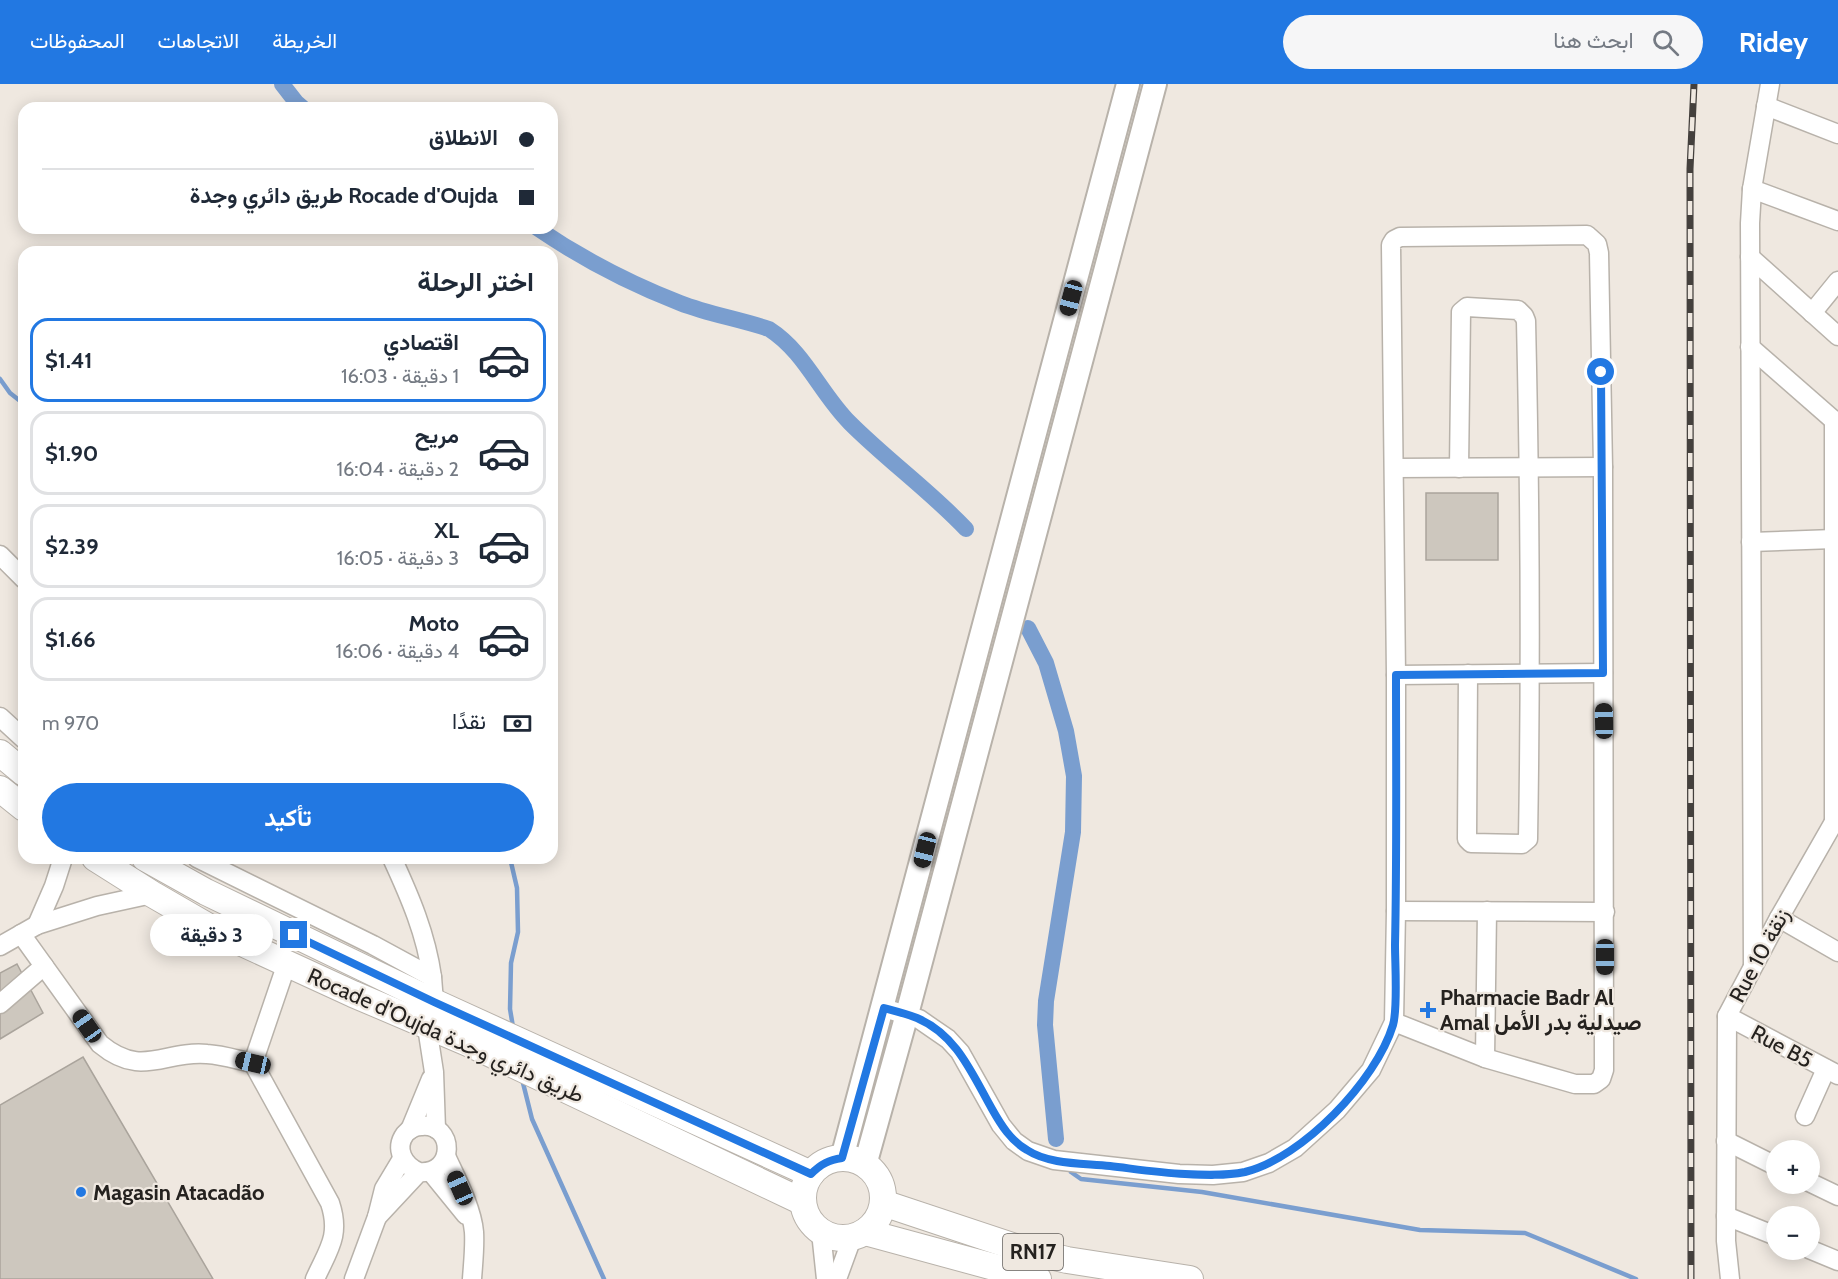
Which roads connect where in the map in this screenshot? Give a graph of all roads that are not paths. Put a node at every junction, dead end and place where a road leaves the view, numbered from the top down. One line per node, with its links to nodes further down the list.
1 (1128, 84): 53 (main road)
2 (1155, 84): 54 (main road)
3 (1770, 84): 4 (street)
4 (1766, 106): 5 (street); 6 (street)
5 (1836, 126)
6 (1752, 189): 7 (street); 8 (street)
7 (1838, 221)
8 (1750, 257): 10 (street); 12 (street)
9 (1838, 281): 10 (street)
10 (1812, 313): 11 (street)
11 (1838, 336)
12 (1750, 347): 13 (street); 19 (street)
13 (1836, 422): 18 (street)
14 (1395, 468): 15 (street); 17 (street); 26 (street)
15 (1459, 468): 16 (street); 16 (street)
16 (1530, 468): 17 (street); 25 (street)
17 (1602, 468): 23 (street)
18 (1834, 539): 19 (street); 22 (street)
19 (1751, 542): 50 (street)
20 (0, 555): 21 (street)
21 (18, 573)
22 (1836, 635): 33 (street)
23 (1603, 673): 25 (street); 42 (street)
24 (1467, 674): 25 (street); 25 (street); 26 (street)
25 (1531, 674)
26 (1396, 675): 40 (street)
27 (0, 717): 28 (street)
28 (18, 734)
29 (0, 753): 30 (highway)
30 (18, 767)
31 (0, 789): 32 (highway)
32 (18, 803)
33 (1837, 820): 43 (street, Rue 10 زنقة)
34 (61, 864): 44 (street)
35 (104, 864): 39 (highway, Rocade d'Oujda طريق دائري وجدة)
36 (156, 864): 51 (highway, Rocade d'Oujda طريق دائري وجدة)
37 (209, 864): 51 (street)
38 (395, 864): 51 (street)
39 (152, 894): 44 (street); 48 (highway, Rocade d'Oujda طريق دائري وجدة)
40 (1396, 911): 41 (street); 56 (street)
41 (1487, 911): 42 (street); 59 (street)
42 (1605, 912): 59 (street)
43 (1779, 918): 47 (street); 50 (street, Rue 10 زنقة)
44 (37, 925): 45 (street)
45 (21, 934): 46 (street); 49 (street)
46 (0, 946)
47 (1838, 952)
48 (287, 963): 57 (highway, Rocade d'Oujda طريق دائري وجدة); 60 (street)
49 (44, 966): 52 (street); 60 (street)
50 (1753, 966): 55 (street, Rue 10 زنقة)
51 (433, 989): 58 (highway, Rocade d'Oujda طريق دائري وجدة)
52 (0, 1004)
53 (884, 1008): 54 (street); 70 (main road)
54 (907, 1014): 56 (street); 70 (main road)
55 (1727, 1016): 62 (street, Rue B5); 67 (street, Rue 10 زنقة)
56 (1394, 1022): 59 (street)
57 (427, 1027): 58 (highway, Rocade d'Oujda طريق دائري وجدة); 61 (street)
58 (472, 1032): 63 (highway, Rocade d'Oujda طريق دائري وجدة)
59 (1485, 1058)
60 (253, 1063): 86 (street)
61 (434, 1072): 65 (street); 66 (street)
62 (1832, 1072): 64 (street)
63 (589, 1086): 73 (highway, Rocade d'Oujda طريق دائري وجدة); 76 (highway, Rocade d'Oujda طريق دائري وجدة)
64 (1805, 1116)
65 (436, 1129): 66 (street); 68 (street)
66 (410, 1130): 69 (street)
67 (1726, 1141): 71 (street); 79 (street, Rue 10 زنقة)
68 (446, 1156): 72 (street); 80 (street)
69 (402, 1159): 72 (street); 78 (street)
70 (854, 1161): 73 (highway); 77 (highway)
71 (1766, 1161)
72 (425, 1172): 78 (street); 80 (street)
73 (811, 1174): 76 (highway)
74 (1820, 1187): 75 (street)
75 (1838, 1196)
76 (803, 1202): 81 (highway)
77 (883, 1203): 83 (highway); 92 (highway, RN17)
78 (377, 1216): 87 (street)
79 (1726, 1216): 82 (street); 93 (street, Rue 10 زنقة)
80 (472, 1224): 88 (street)
81 (820, 1232): 83 (highway, RN17); 89 (street)
82 (1766, 1232)
83 (859, 1235): 90 (street); 91 (highway, RN17)
84 (1820, 1254): 85 (street)
85 (1838, 1261)
86 (315, 1279)
87 (354, 1279)
88 (472, 1279)
89 (826, 1279)
90 (837, 1279)
91 (1038, 1279)
92 (1190, 1279)
93 (1730, 1279)

